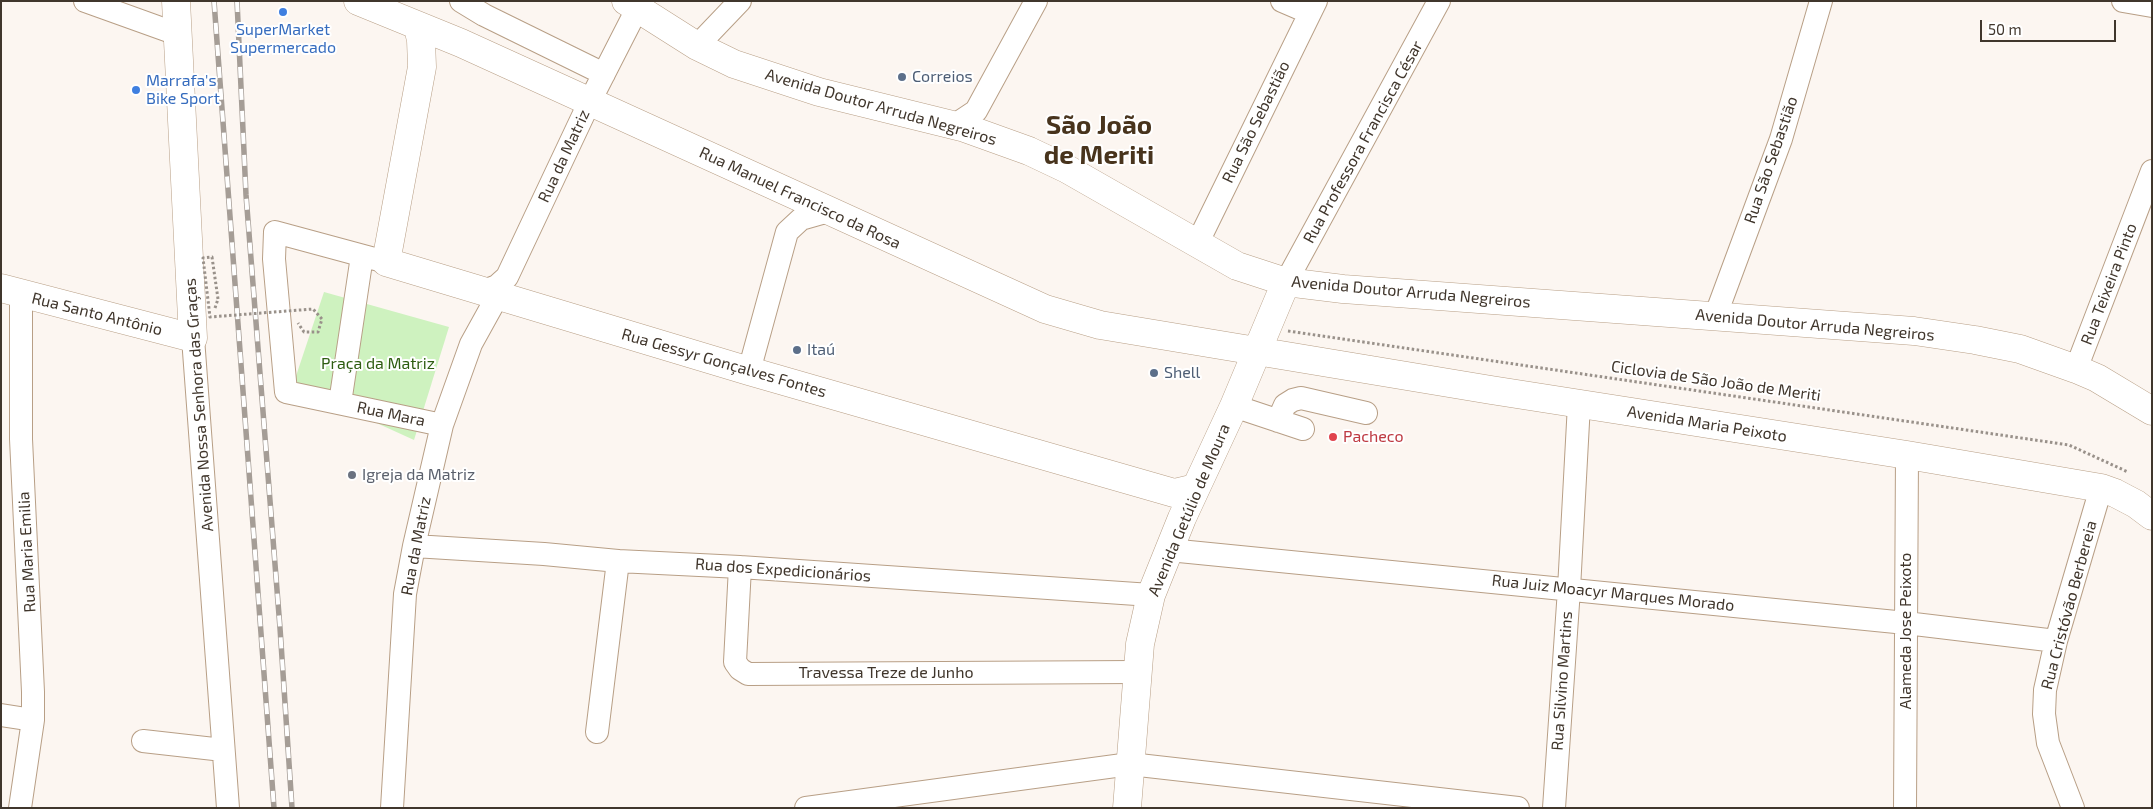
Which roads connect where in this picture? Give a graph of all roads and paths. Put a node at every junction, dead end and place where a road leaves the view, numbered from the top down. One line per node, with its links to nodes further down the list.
1 (85, 1): 15 (street)
2 (176, 1): 15 (main road, Avenida Nossa Senhora das Graças)
3 (358, 1): 14 (main road, Rua Manuel Francisco da Rosa)
4 (461, 1): 19 (street)
5 (740, 1): 17 (street)
6 (1036, 1): 21 (street)
7 (1282, 1): 13 (street)
8 (1439, 1): 27 (street, Rua Professora Francisca César)
9 (1821, 1): 31 (street, Rua São Sebastião)
10 (2123, 1): 12 (street)
11 (632, 5): 17 (main road, Avenida Doutor Arruda Negreiros); 19 (street, Rua da Matriz)
12 (2152, 6)
13 (1313, 7): 25 (street, Rua São Sebastião)
14 (418, 27): 16 (main road, Rua Manuel Francisco da Rosa); 18 (main road)
15 (177, 34): 34 (main road, Avenida Nossa Senhora das Graças)
16 (461, 43): 18 (main road); 20 (main road, Rua Manuel Francisco da Rosa)
17 (697, 46): 21 (main road, Avenida Doutor Arruda Negreiros)
18 (422, 67): 26 (main road)
19 (604, 74): 20 (street, Rua da Matriz)
20 (590, 101): 23 (main road, Rua Manuel Francisco da Rosa); 29 (street, Rua da Matriz)
21 (970, 123): 25 (main road, Avenida Doutor Arruda Negreiros)
22 (2152, 172): 36 (street, Rua Teixeira Pinto)
23 (829, 211): 35 (main road, Rua Manuel Francisco da Rosa); 37 (street)
24 (275, 232): 26 (street, Rua Gessyr Gonçalves Fontes); 38 (street, Rua Mara)
25 (1196, 244): 27 (main road, Avenida Doutor Arruda Negreiros)
26 (374, 259): 29 (main road, Rua Gessyr Gonçalves Fontes); 38 (street)
27 (1286, 282): 31 (main road, Avenida Doutor Arruda Negreiros); 33 (main road, Avenida Getúlio de Moura)
28 (11, 291): 34 (main road, Rua Santo Antônio); 46 (street, Rua Maria Emilia)
29 (490, 294): 37 (main road, Rua Gessyr Gonçalves Fontes); 44 (street, Rua da Matriz)
30 (218, 299): 32 (path, bridge)
31 (1715, 317): 36 (main road, Avenida Doutor Arruda Negreiros)
32 (298, 323)
33 (1265, 328): 35 (main road, Avenida Getúlio de Moura); 48 (path, Ciclovia de São João de Meriti)
34 (193, 338): 65 (street, Avenida Nossa Senhora das Graças)
35 (1255, 352): 39 (main road, Avenida Maria Peixoto); 40 (main road, Avenida Getúlio de Moura)
36 (2076, 368): 41 (main road, Avenida Doutor Arruda Negreiros)
37 (749, 371): 50 (main road, Rua Gessyr Gonçalves Fontes)
38 (340, 403): 44 (street, Rua Mara)
39 (1579, 404): 47 (main road, Avenida Maria Peixoto); 56 (street, Rua Silvino Martins)
40 (1234, 406): 43 (street); 50 (main road, Avenida Getúlio de Moura)
41 (2152, 411)
42 (1366, 413): 43 (street)
43 (1278, 421): 45 (street)
44 (442, 425): 52 (street, Rua da Matriz)
45 (1303, 429)
46 (11, 437): 62 (street, Rua Maria Emilia)
47 (1907, 455): 49 (main road, Avenida Maria Peixoto); 58 (street, Alameda Jose Peixoto)
48 (2130, 474)
49 (2101, 488): 51 (main road, Avenida Maria Peixoto); 59 (street, Rua Cristóvão Berbereia)
50 (1184, 498): 53 (main road, Avenida Getúlio de Moura)
51 (2152, 516)
52 (414, 546): 54 (street, Rua dos Expedicionários); 69 (street, Rua da Matriz)
53 (1168, 550): 56 (street, Rua Juiz Moacyr Marques Morado); 57 (main road, Avenida Getúlio de Moura)
54 (618, 561): 55 (street, Rua dos Expedicionários); 63 (street)
55 (740, 567): 57 (street, Rua dos Expedicionários); 60 (street, Travessa Treze de Junho)
56 (1569, 589): 58 (street, Rua Juiz Moacyr Marques Morado); 73 (street, Rua Silvino Martins)
57 (1151, 595): 60 (main road, Avenida Getúlio de Moura)
58 (1906, 623): 59 (street, Rua Juiz Moacyr Marques Morado); 74 (street, Alameda Jose Peixoto)
59 (2056, 641): 75 (street, Rua Cristóvão Berbereia)
60 (1136, 672): 66 (main road, Avenida Getúlio de Moura)
61 (1, 715): 62 (street)
62 (33, 720): 67 (street, Rua Maria Emilia)
63 (597, 732)
64 (143, 741): 65 (street)
65 (223, 750): 68 (street, Avenida Nossa Senhora das Graças)
66 (1130, 764): 70 (street); 71 (main road, Avenida Getúlio de Moura); 72 (street)
67 (20, 808)
68 (228, 808)
69 (392, 808)
70 (806, 808)
71 (1127, 808)
72 (1518, 808)
73 (1554, 808)
74 (1905, 808)
75 (2074, 808)

